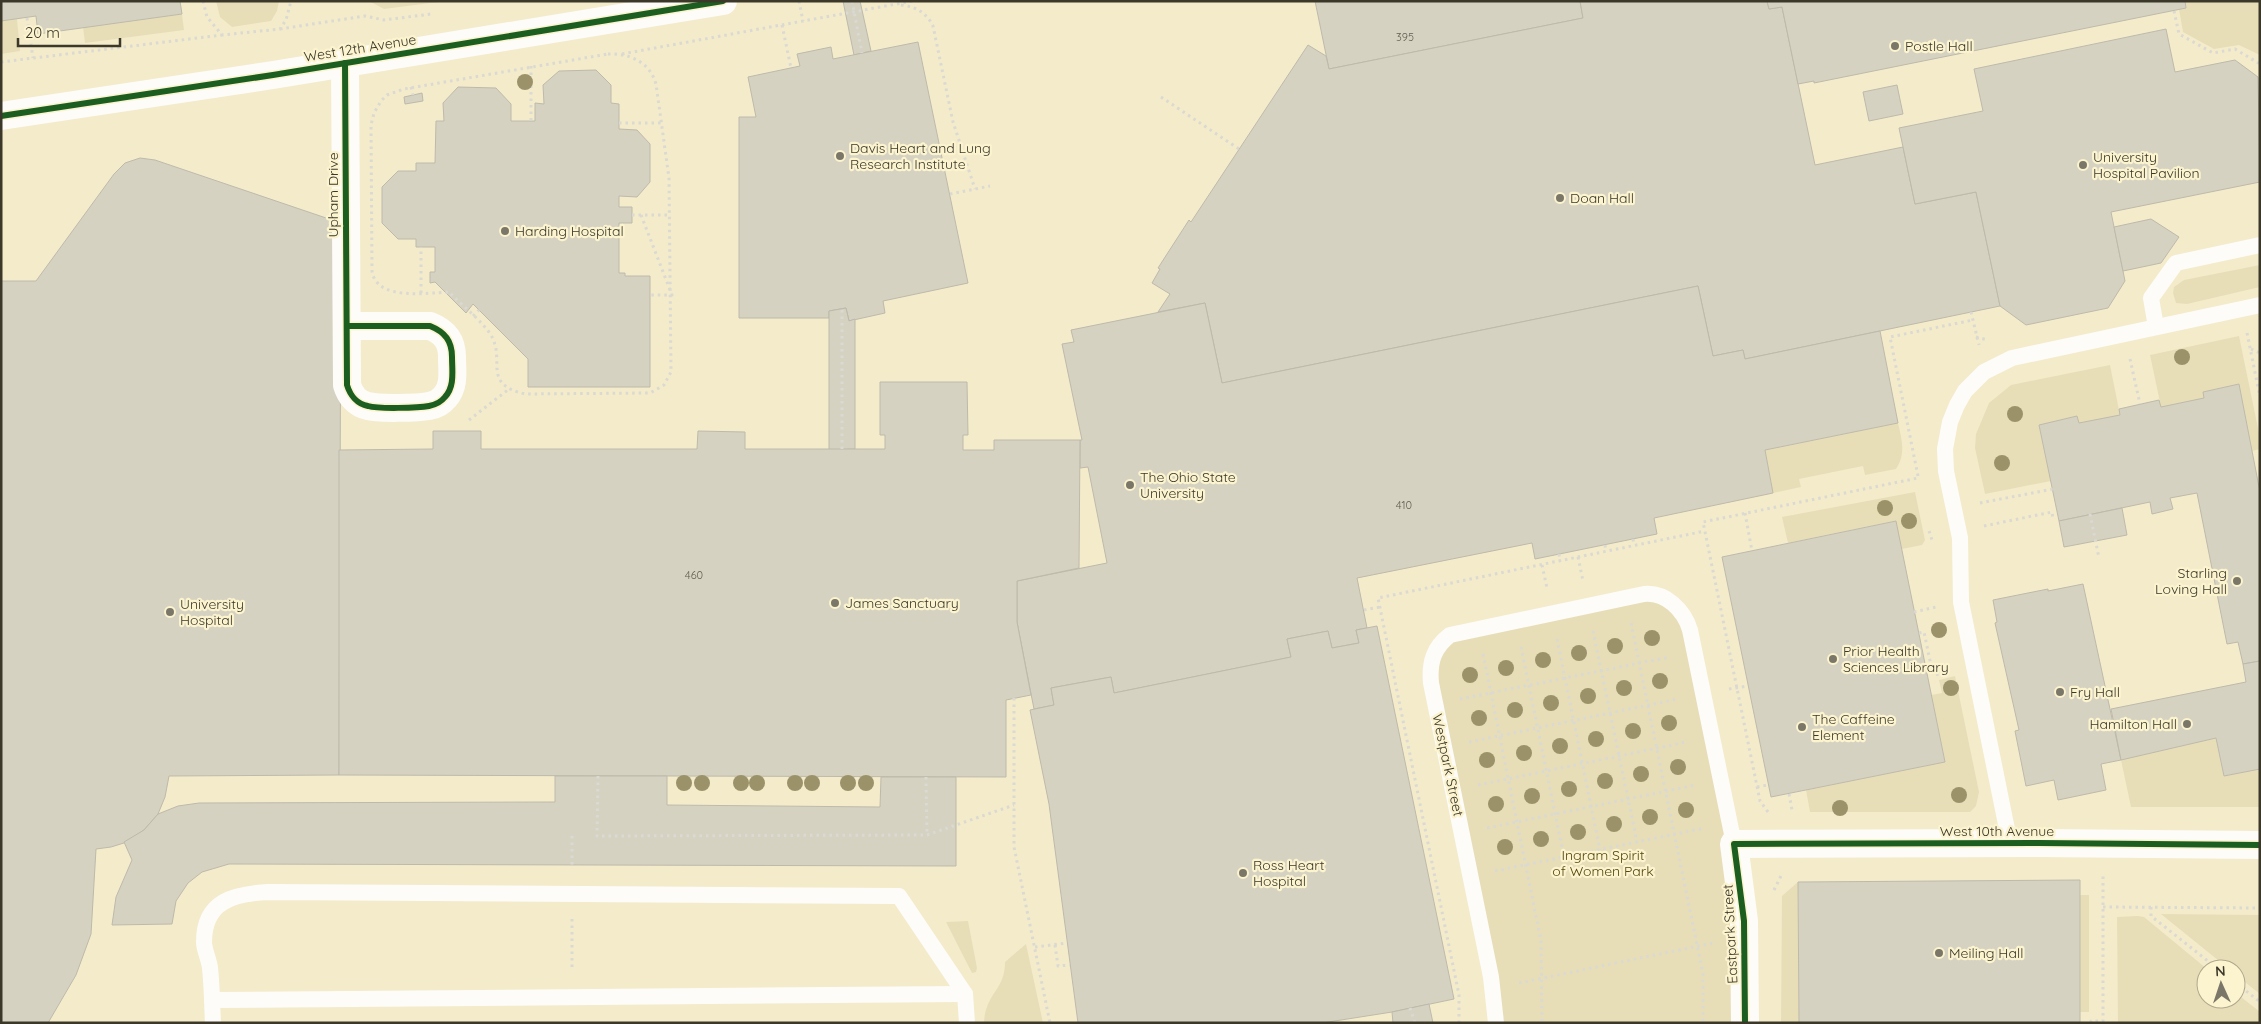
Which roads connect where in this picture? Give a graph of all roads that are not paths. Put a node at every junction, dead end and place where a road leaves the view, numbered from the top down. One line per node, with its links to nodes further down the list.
1 (723, 1): 2 (street, West 12th Avenue)
2 (613, 10): 3 (street, West 12th Avenue)
3 (345, 63): 4 (street, West 12th Avenue); 7 (street, Upham Drive)
4 (1, 116)
5 (2260, 245): 8 (lane)
6 (2260, 305): 8 (lane)
7 (347, 326)
8 (2156, 327): 11 (lane)
9 (1570, 608): 10 (lane, Eastpark Street); 17 (lane, Westpark Street)
10 (1732, 834): 11 (street, West 10th Avenue); 18 (street, Eastpark Street)
11 (2010, 844): 12 (street, West 10th Avenue)
12 (2260, 846)
13 (965, 994): 14 (lane); 14 (lane); 16 (lane)
14 (212, 1000): 15 (lane)
15 (213, 1023)
16 (967, 1023)
17 (1496, 1023)
18 (1745, 1023)

